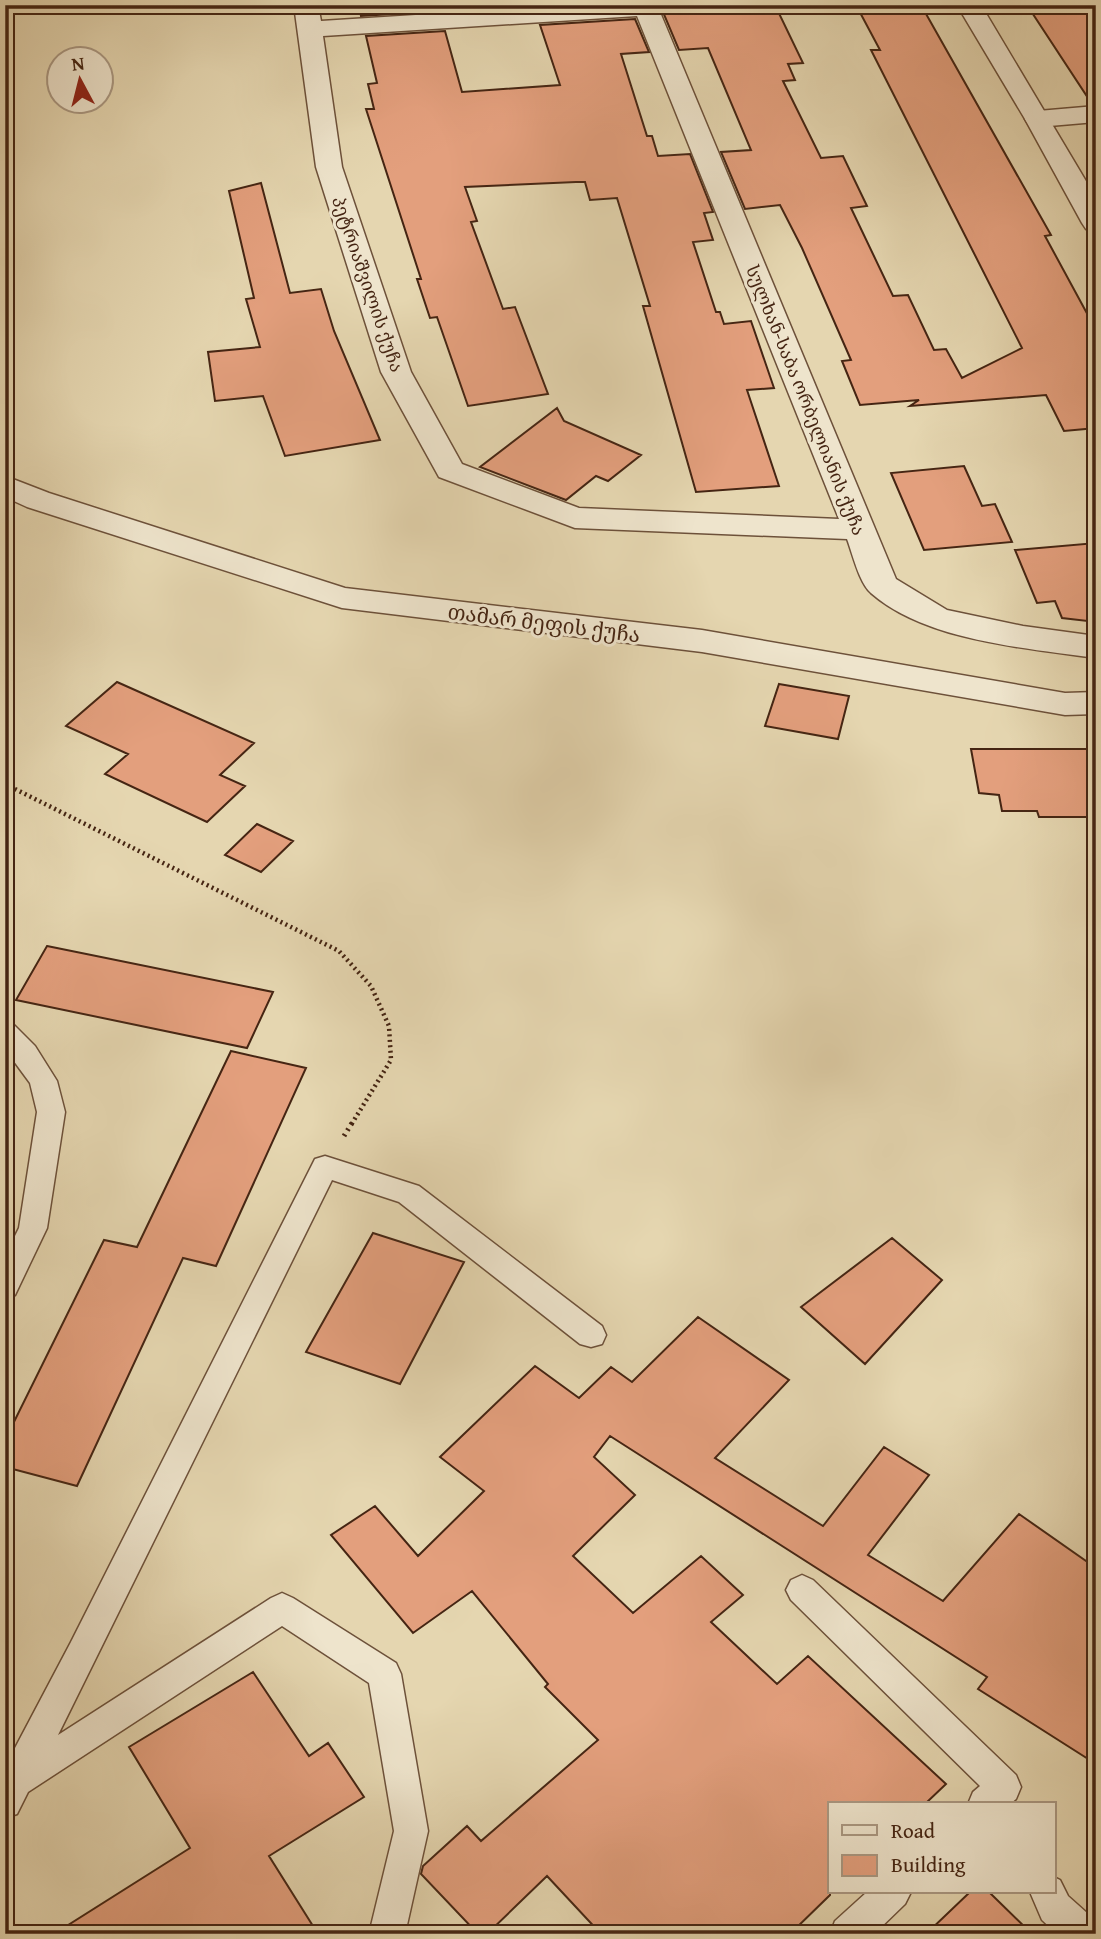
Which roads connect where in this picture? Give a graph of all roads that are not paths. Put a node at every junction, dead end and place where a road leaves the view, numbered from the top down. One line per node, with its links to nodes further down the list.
1 (969, 5): 5 (street)
2 (645, 6): 3 (street); 8 (street, სულხან-საბა ორბელიანის ქუჩა)
3 (308, 17): 8 (street, პეტრიაშვილის ქუჩა)
4 (1096, 114): 5 (street)
5 (1038, 118): 6 (street)
6 (1096, 223)
7 (5, 485): 10 (street, თამარ მეფის ქუჩა)
8 (859, 530): 9 (street, სულხან-საბა ორბელიანის ქუჩა)
9 (1096, 647)
10 (1096, 703)
11 (5, 1032): 12 (lane)
12 (5, 1287)
13 (591, 1335): 15 (lane)
14 (802, 1590): 16 (lane)
15 (10, 1792): 19 (lane)
16 (1000, 1798)
17 (891, 1894): 20 (lane)
18 (1049, 1894): 21 (lane)
19 (387, 1934)
20 (848, 1934)
21 (1083, 1934)

